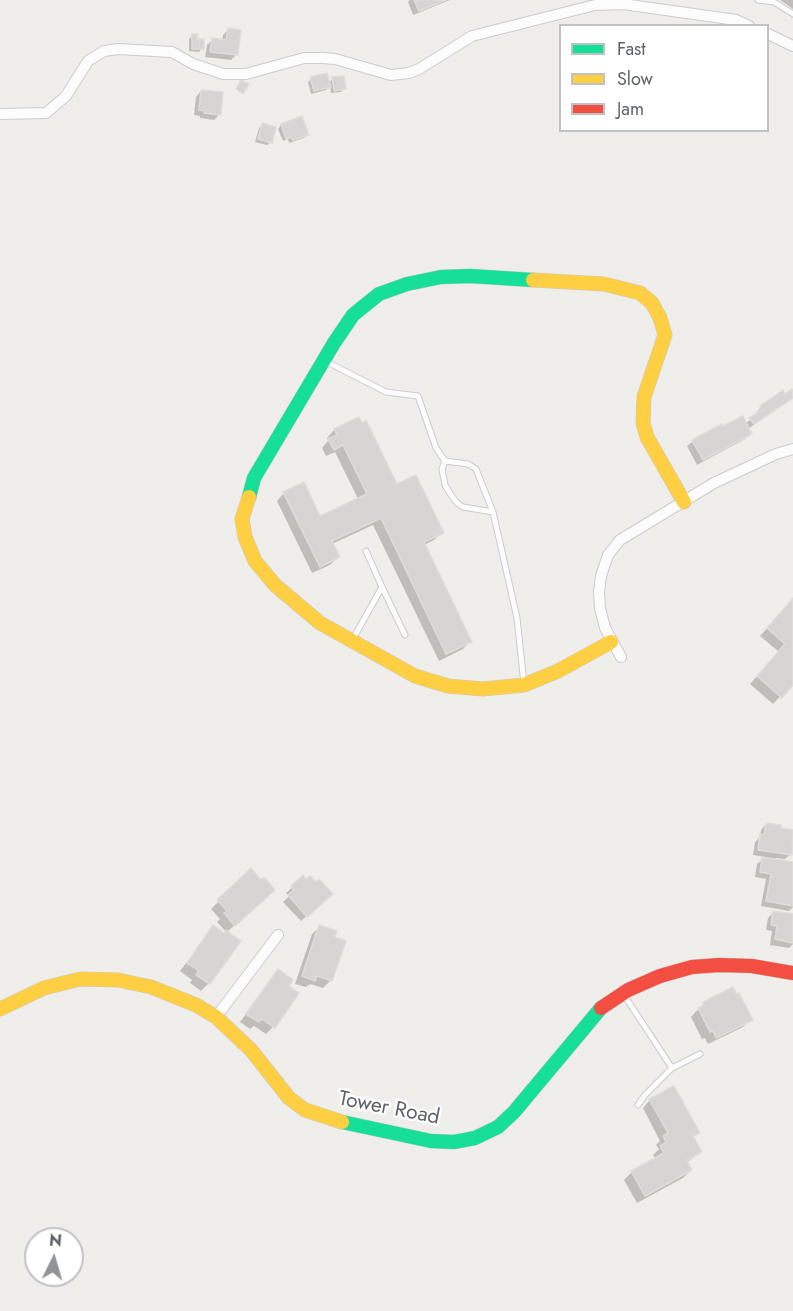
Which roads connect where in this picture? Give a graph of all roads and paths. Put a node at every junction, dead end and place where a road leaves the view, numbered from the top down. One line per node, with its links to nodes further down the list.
1 (758, 0): 2 (lane)
2 (793, 14)
3 (745, 24): 6 (street)
4 (769, 34): 5 (street)
5 (793, 46)
6 (0, 114)
7 (324, 360): 9 (lane); 10 (street); 15 (street)
8 (793, 449): 10 (street)
9 (445, 461): 11 (lane); 11 (lane)
10 (684, 502): 16 (street)
11 (494, 512): 18 (lane)
12 (366, 551): 13 (lane)
13 (382, 587): 14 (lane); 15 (lane)
14 (405, 635)
15 (352, 640): 18 (street)
16 (611, 642): 17 (street); 18 (street)
17 (621, 657)
18 (524, 685)
19 (278, 935): 23 (street)
20 (793, 973): 21 (street, Tower Road)
21 (623, 993): 23 (street, Tower Road); 25 (lane)
22 (0, 1009): 23 (street, Tower Road)
23 (216, 1017)
24 (700, 1054): 25 (lane)
25 (672, 1068): 26 (lane)
26 (638, 1105)

